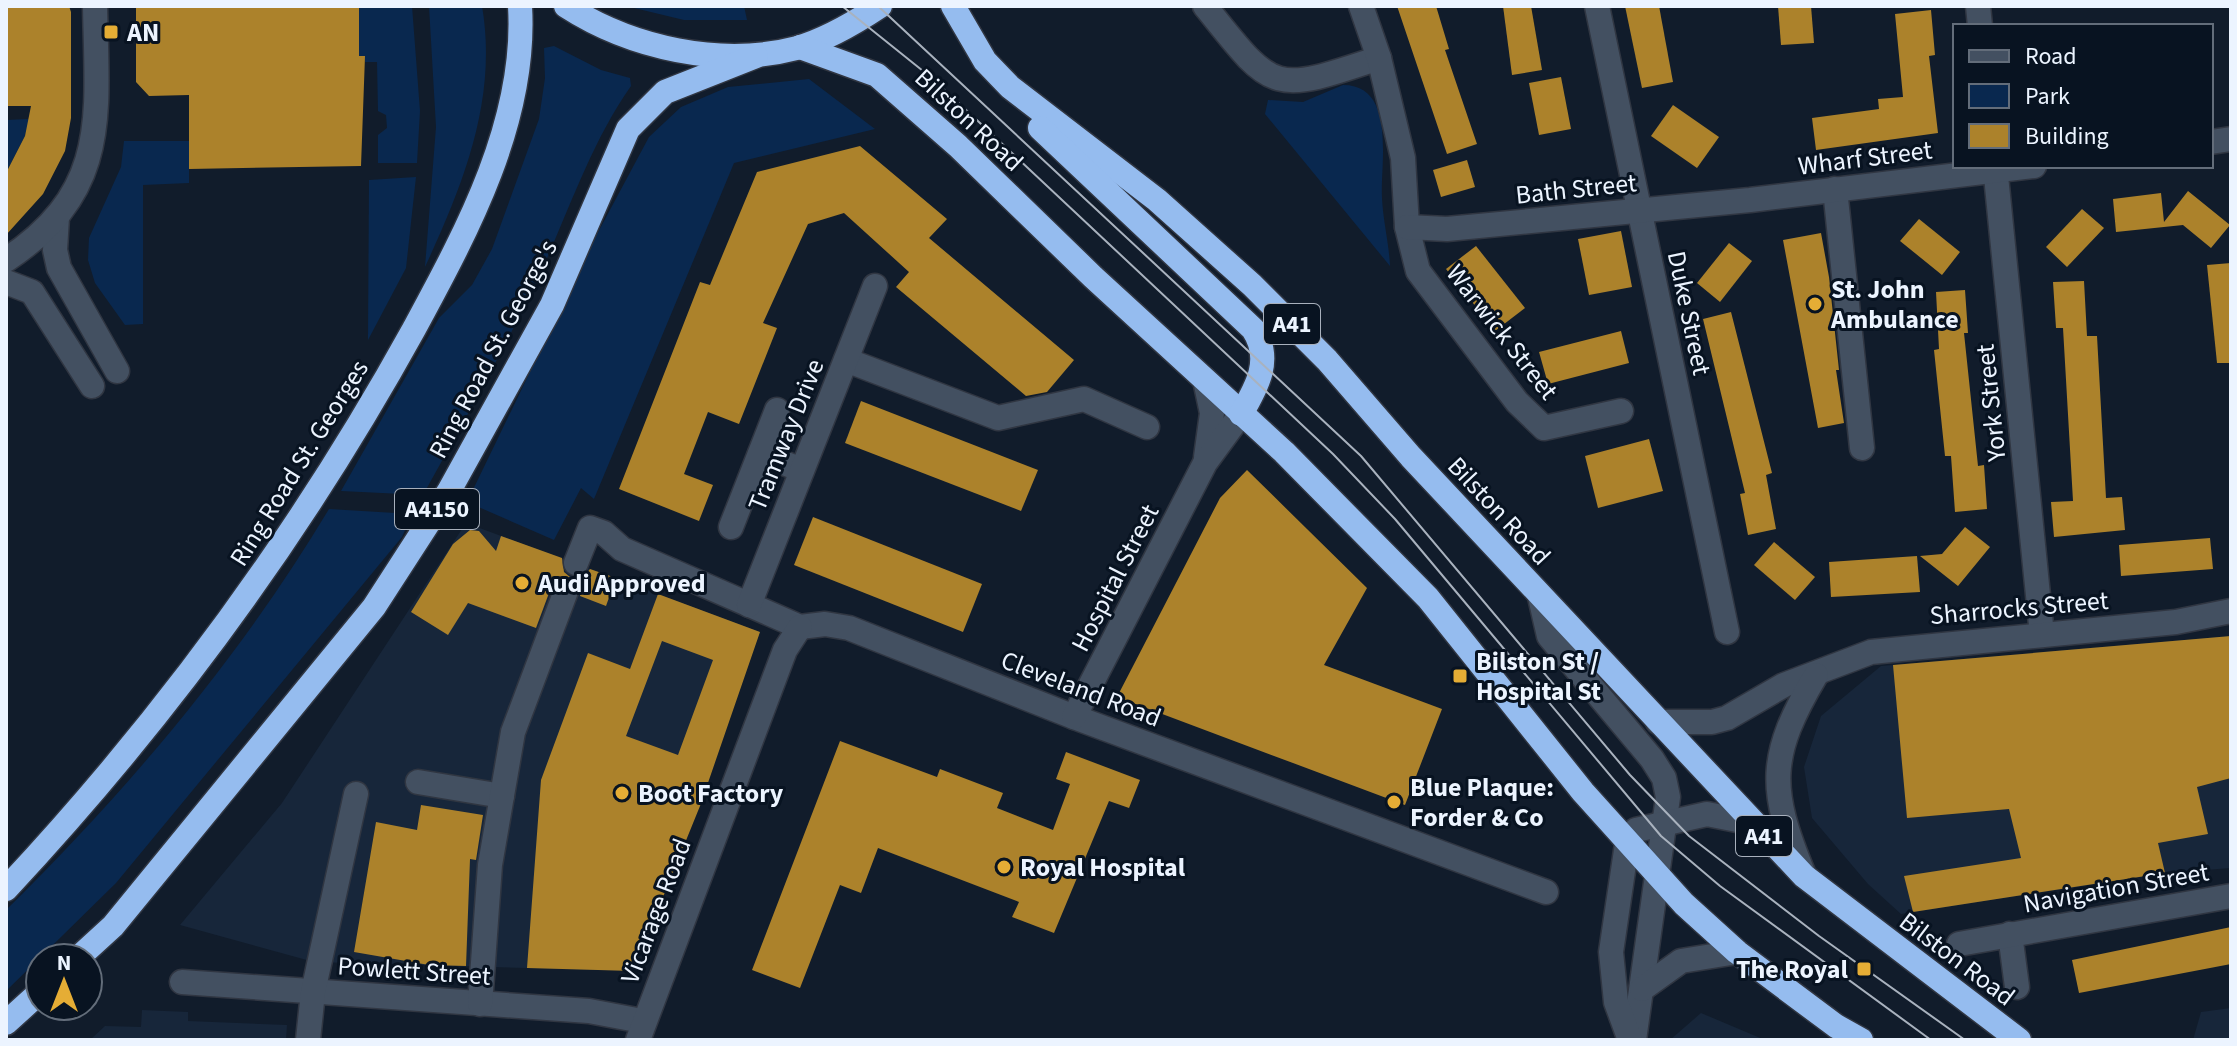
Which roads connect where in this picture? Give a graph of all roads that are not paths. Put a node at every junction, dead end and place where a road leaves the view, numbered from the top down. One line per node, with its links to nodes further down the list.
1 (95, 6): 17 (street)
2 (520, 6): 54 (highway, Ring Road St. Georges)
3 (566, 6): 10 (highway, A4150)
4 (880, 6): 9 (highway, A4150)
5 (953, 6): 12 (highway, Bilston Road / A41)
6 (1205, 6): 11 (street)
7 (1361, 6): 11 (street, Warwick Street)
8 (1597, 6): 16 (street, Duke Street)
9 (800, 47): 10 (highway, A4150); 24 (highway, Bilston Road)
10 (756, 56): 58 (highway, Ring Road St. George's / A4150)
11 (1379, 58): 18 (street, Warwick Street)
12 (1010, 87): 28 (highway); 37 (highway, Bilston Road / A41)
13 (1995, 169): 14 (street, Wharf Street); 42 (street, York Street)
14 (1835, 189): 15 (street, Wharf Street); 30 (street)
15 (1750, 200): 16 (street, Bath Street)
16 (1639, 210): 18 (street, Bath Street); 41 (street, Duke Street)
17 (57, 217): 19 (street); 23 (street)
18 (1407, 227): 27 (street, Warwick Street)
19 (6, 260)
20 (6, 282): 25 (street)
21 (875, 286): 22 (street, Tramway Drive)
22 (846, 360): 29 (street); 33 (street, Tramway Drive)
23 (117, 371)
24 (1205, 380): 28 (highway, Bilston Road); 32 (street)
25 (92, 386)
26 (777, 410): 31 (street)
27 (1621, 411)
28 (1241, 414): 32 (street); 51 (highway, Bilston Road)
29 (1147, 427)
30 (1862, 448)
31 (760, 454): 33 (street); 34 (street)
32 (1205, 463): 44 (street, Hospital Street)
33 (802, 470): 38 (street, Tramway Drive)
34 (731, 527)
35 (576, 563): 38 (street, Cleveland Road)
36 (566, 591): 48 (street)
37 (1540, 597): 45 (highway, Bilston Road / A41); 50 (street)
38 (749, 605): 40 (street, Cleveland Road)
39 (2231, 611): 42 (street, Sharrocks Street)
40 (800, 627): 44 (street, Cleveland Road); 68 (street, Vicarage Road)
41 (1727, 632)
42 (2042, 635): 43 (street, Sharrocks Street)
43 (1816, 675): 45 (street, Sharrocks Street); 53 (street)
44 (1074, 717): 55 (street, Cleveland Road)
45 (1658, 722): 49 (highway, Bilston Road / A41)
46 (418, 782): 48 (street)
47 (356, 794): 64 (street)
48 (502, 796): 65 (street)
49 (1752, 823): 50 (street); 53 (highway, Bilston Road / A41)
50 (1664, 824): 51 (street); 52 (street)
51 (1626, 842): 52 (highway, Bilston Road); 70 (street)
52 (1655, 875): 60 (highway, Bilston Road); 63 (street)
53 (1804, 876): 72 (highway, Bilston Road / A41)
54 (6, 889)
55 (1546, 892)
56 (2231, 896): 57 (street, Navigation Street)
57 (2010, 934): 59 (street, Navigation Street); 62 (street, Navigation Street)
58 (96, 942)
59 (1959, 944)
60 (1737, 952): 63 (street); 71 (highway, Bilston Road)
61 (182, 982): 64 (street, Powlett Street)
62 (2017, 987)
63 (1642, 989): 70 (street)
64 (313, 992): 65 (street, Powlett Street); 69 (street)
65 (480, 1004): 68 (street, Powlett Street)
66 (24, 1007): 67 (highway)
67 (6, 1023)
68 (640, 1031)
69 (308, 1040)
70 (1632, 1040)
71 (1861, 1040)
72 (2019, 1040)

